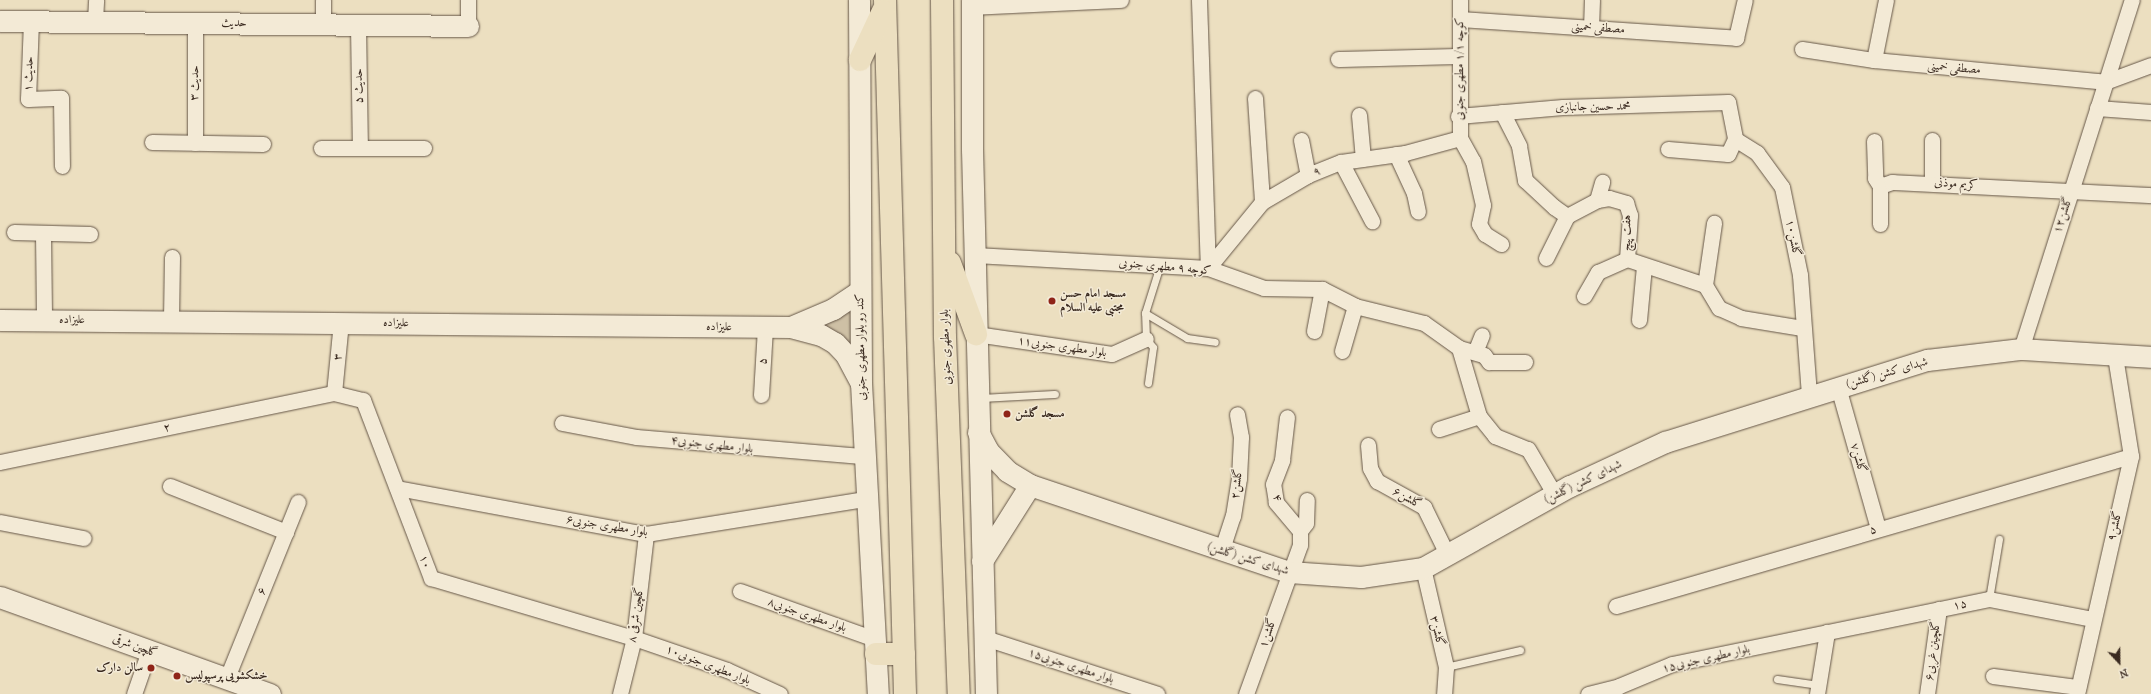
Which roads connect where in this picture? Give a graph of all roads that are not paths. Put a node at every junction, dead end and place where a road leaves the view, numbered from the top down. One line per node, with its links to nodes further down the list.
1 (96, 0): 18 (street)
2 (323, 0): 20 (street)
3 (468, 0): 22 (street)
4 (860, 0): 27 (street, کند رو بلوار مطهری جنوبی)
5 (942, 0): 70 (main road, بلوار مطهری جنوبی)
6 (1121, 0): 14 (street)
7 (1199, 0): 77 (street)
8 (1460, 0): 15 (street, کوچه ۱/۱ مطهری جنوبی)
9 (1592, 0): 23 (street)
10 (1745, 0): 23 (street, مصطفی خمینی)
11 (1886, 0): 28 (street)
12 (2132, 0): 30 (street, گلشن۱۲)
13 (885, 3): 27 (main road); 153 (main road)
14 (972, 4): 71 (street)
15 (1460, 19): 23 (street, مصطفی خمینی); 25 (street, کوچه ۱/۱ مطهری جنوبی)
16 (0, 21): 17 (street, حدیث)
17 (31, 21): 18 (street, حدیث); 52 (street, حدیث ۱)
18 (95, 22): 19 (street, حدیث)
19 (195, 23): 20 (street, حدیث); 43 (street, حدیث ۳)
20 (323, 23): 21 (street, حدیث)
21 (358, 24): 22 (street, حدیث); 46 (street, حدیث ۵)
22 (468, 26)
23 (1591, 28)
24 (1802, 49): 28 (street, مصطفی خمینی)
25 (1459, 56): 26 (street); 36 (street, کوچه ۱/۱ مطهری جنوبی)
26 (1338, 59)
27 (860, 60): 80 (street, کند رو بلوار مطهری جنوبی)
28 (1874, 60): 30 (street, مصطفی خمینی)
29 (2151, 65): 30 (street)
30 (2105, 82): 32 (street, گلشن۱۲)
31 (1255, 98): 60 (street)
32 (2097, 108): 34 (street); 57 (street, گلشن۱۲)
33 (1502, 112): 36 (street, محمد حسین جانبازی); 38 (street, محمد حسین جانبازی); 62 (street)
34 (2151, 112)
35 (1358, 115): 50 (street)
36 (1458, 116): 37 (street, کوچه ۱/۱ مطهری جنوبی)
37 (1460, 138): 49 (street, ۹); 69 (street)
38 (1735, 139): 48 (street); 91 (street, گلشن۱۰)
39 (1301, 140): 53 (street)
40 (1932, 140): 55 (street)
41 (1874, 141): 56 (street)
42 (152, 142): 43 (street)
43 (195, 143): 44 (street)
44 (263, 144)
45 (321, 148): 46 (street)
46 (360, 148): 47 (street)
47 (424, 148)
48 (1668, 149)
49 (1396, 154): 50 (street, ۹); 61 (street)
50 (1363, 159): 51 (street, ۹)
51 (1341, 162): 53 (street, ۹); 63 (street)
52 (62, 166)
53 (1308, 175): 60 (street, ۹)
54 (1602, 182): 59 (street)
55 (1932, 183): 56 (street, کریم موذنی); 57 (street, کریم موذنی)
56 (1880, 186): 65 (street)
57 (2070, 192): 58 (street, کریم موذنی); 98 (street, گلشن۱۲)
58 (2151, 195)
59 (1597, 200): 62 (street, هفت پیچ); 74 (street, هفت پیچ)
60 (1262, 202): 77 (street, ۹)
61 (1418, 212)
62 (1567, 216): 73 (street)
63 (1372, 221)
64 (1714, 223): 78 (street)
65 (1880, 224)
66 (14, 232): 67 (street)
67 (43, 233): 68 (street); 85 (street)
68 (90, 234)
69 (1501, 244)
70 (944, 247): 93 (main road); 166 (main road, بلوار مطهری جنوبی)
71 (975, 255): 75 (street, کوچه ۹ مطهری جنوبی); 93 (street)
72 (172, 257): 86 (street)
73 (1546, 258)
74 (1627, 259): 76 (street, هفت پیچ); 81 (street)
75 (1160, 264): 77 (street, کوچه ۹ مطهری جنوبی); 83 (lane)
76 (1644, 266): 78 (street, هفت پیچ); 87 (street)
77 (1208, 268): 79 (street, کوچه ۹ مطهری جنوبی)
78 (1705, 285): 91 (street)
79 (1322, 289): 82 (street, کوچه ۹ مطهری جنوبی); 92 (street)
80 (860, 291): 90 (street, علیزاده); 104 (street, کند رو بلوار مطهری جنوبی)
81 (1584, 296)
82 (1355, 306): 97 (street, کوچه ۹ مطهری جنوبی); 99 (street)
83 (1145, 313): 95 (lane); 96 (lane)
84 (0, 320): 85 (street, علیزاده)
85 (44, 320): 86 (street, علیزاده)
86 (171, 320): 88 (street, علیزاده)
87 (1639, 320)
88 (341, 322): 89 (street, علیزاده); 107 (street, ۳)
89 (765, 327): 90 (street, علیزاده); 109 (street, ۵)
90 (791, 328): 104 (street, علیزاده)
91 (1802, 328): 110 (street, گلشن۱۰)
92 (1314, 331)
93 (976, 334): 95 (street, بلوار مطهری جنوبی۱۱); 111 (street)
94 (1482, 336): 100 (street)
95 (1146, 339): 105 (lane)
96 (1215, 342)
97 (1459, 348): 100 (street); 113 (street)
98 (2021, 349): 101 (street, شهدای کشن (گلشن)); 106 (street, شهدای کشن (گلشن))
99 (1342, 351)
100 (1475, 352): 103 (street)
101 (2115, 356): 102 (street, شهدای کشن (گلشن)); 120 (street, گلشن۹)
102 (2151, 357)
103 (1524, 362)
104 (861, 383): 119 (street, کند رو بلوار مطهری جنوبی)
105 (1148, 383)
106 (1838, 387): 110 (street, شهدای کشن (گلشن)); 130 (street, گلشن۷)
107 (334, 393): 121 (street, ۲); 124 (street, ۱۰)
108 (1055, 394): 111 (lane)
109 (761, 395)
110 (1809, 395): 125 (street, شهدای کشن (گلشن))
111 (978, 398): 117 (street)
112 (1237, 414): 136 (street, گلشن۲)
113 (1479, 416): 116 (street); 125 (street)
114 (1287, 417): 131 (street, ۴)
115 (562, 423): 119 (street, بلوار مطهری جنوبی۴)
116 (1439, 429)
117 (978, 432): 122 (street, شهدای کشن (گلشن)); 138 (street)
118 (1368, 445): 137 (street, گلشن۶)
119 (864, 456): 126 (street, کند رو بلوار مطهری جنوبی)
120 (2131, 456): 130 (street, ۵); 146 (street, گلشن۹)
121 (1, 465)
122 (1030, 485): 136 (street, شهدای کشن (گلشن)); 138 (street)
123 (170, 486): 132 (street)
124 (397, 488): 133 (street, بلوار مطهری جنوبی۶); 148 (street, ۱۰)
125 (1555, 495): 137 (street, شهدای کشن (گلشن))
126 (865, 499): 133 (street, بلوار مطهری جنوبی۶); 150 (street, کند رو بلوار مطهری جنوبی)
127 (1307, 500): 131 (street)
128 (298, 502): 132 (street, ۶)
129 (0, 522): 134 (street)
130 (1878, 528): 144 (street, ۵)
131 (1300, 531): 140 (street)
132 (286, 532): 157 (street, ۶)
133 (646, 534): 148 (street, ۸ گلچین شرقی)
134 (83, 538)
135 (1999, 539): 143 (lane)
136 (1221, 552): 140 (street, شهدای کشن (گلشن))
137 (1447, 554): 139 (street, شهدای کشن (گلشن))
138 (982, 561): 149 (street)
139 (1422, 568): 140 (street, شهدای کشن (گلشن)); 154 (street, گلشن۳)
140 (1289, 572): 169 (street, گلشن۱)
141 (740, 591): 150 (street, ۸بلوار مطهری جنوبی)
142 (0, 597): 152 (street, گلچین شرقی)
143 (1989, 598): 145 (street, ۱۵); 146 (street, ۱۵)
144 (1616, 606)
145 (1938, 609): 147 (street, ۱۵); 172 (street, گلچینن غربی۶)
146 (2093, 619): 159 (street, گلشن۹)
147 (1827, 632): 158 (street); 171 (street, بلوار مطهری جنوبی۱۵)
148 (634, 638): 162 (street, ۸ گلچین شرقی); 163 (street, بلوار مطهری جنوبی۱۰)
149 (985, 638): 167 (street); 168 (street, بلوار مطهری جنوبی۱۵)
150 (876, 646): 153 (main road); 164 (street, کند رو بلوار مطهری جنوبی)
151 (1520, 650): 154 (lane)
152 (149, 651): 157 (street, گلچین شرقی); 160 (street)
153 (904, 654): 165 (main road)
154 (1446, 667): 170 (street, گلشن۳)
155 (1993, 676): 159 (street)
156 (1777, 679): 158 (lane)
157 (226, 680): 161 (street, گلچین شرقی)
158 (1818, 690)
159 (2077, 691)
160 (134, 694)
161 (270, 694)
162 (620, 694)
163 (780, 694)
164 (878, 694)
165 (905, 694)
166 (960, 694)
167 (986, 694)
168 (1157, 694)
169 (1246, 694)
170 (1444, 694)
171 (1588, 694)
172 (1927, 694)

